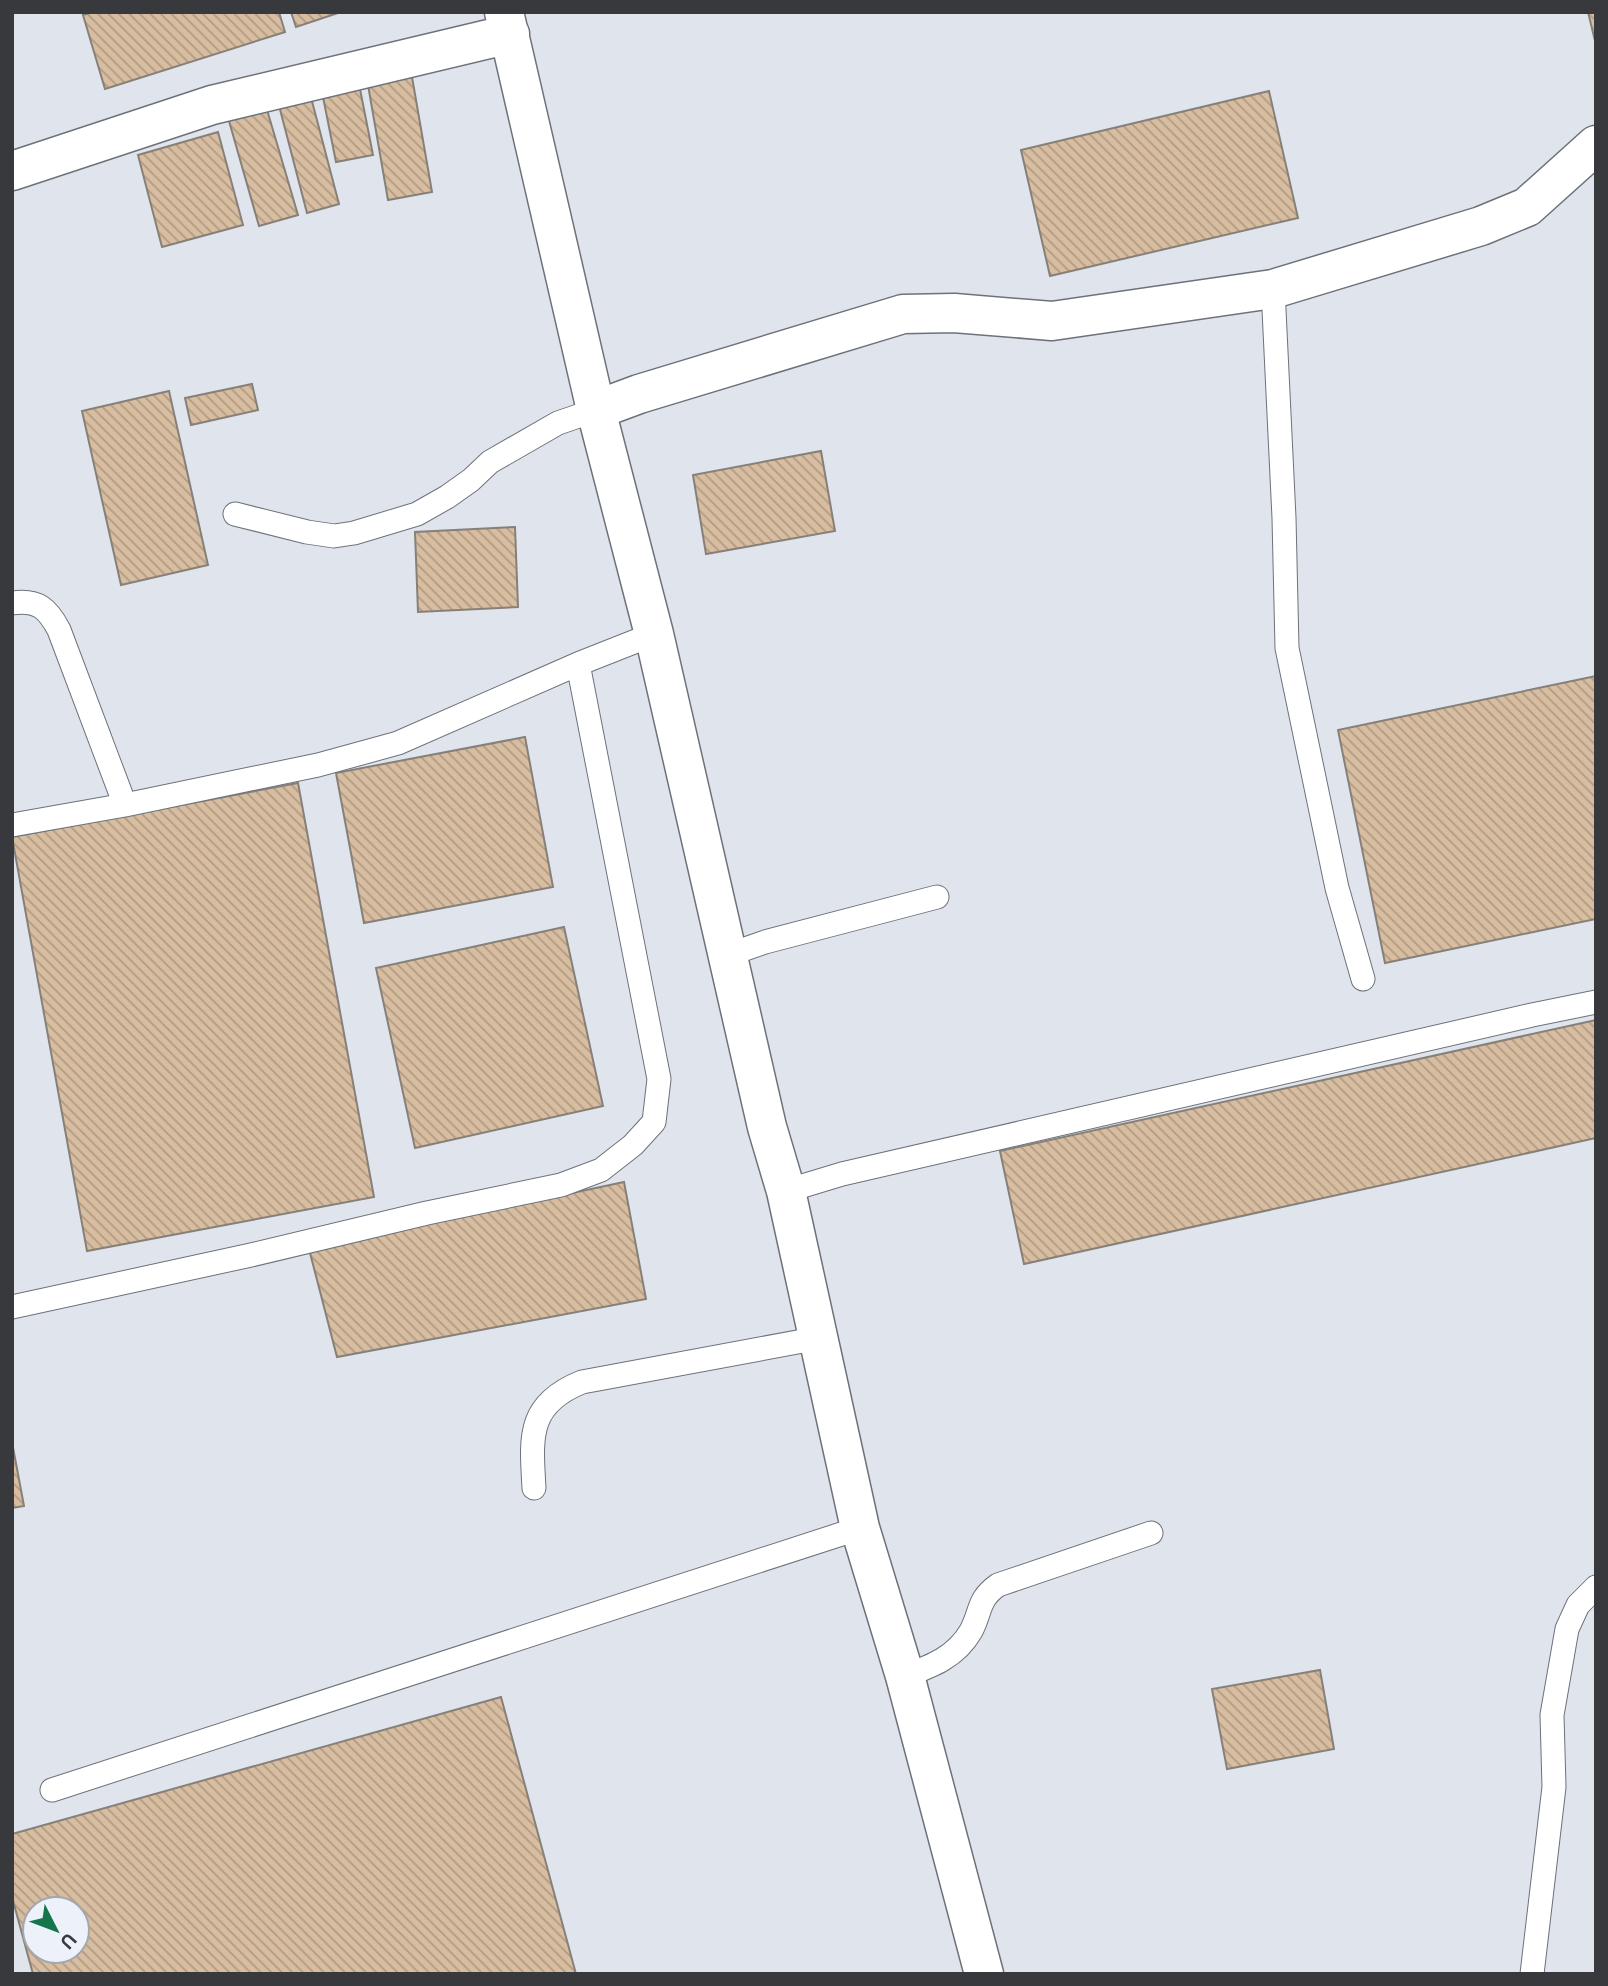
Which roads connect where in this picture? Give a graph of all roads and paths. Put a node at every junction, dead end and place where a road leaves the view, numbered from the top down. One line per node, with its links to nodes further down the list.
1 (507, 23): 3 (street); 5 (street)
2 (1596, 145): 4 (street)
3 (12, 171)
4 (1273, 289): 5 (street); 14 (lane)
5 (596, 410): 6 (lane); 8 (street)
6 (235, 514)
7 (12, 603): 10 (lane)
8 (654, 634): 9 (lane); 13 (street)
9 (578, 664): 10 (lane); 17 (lane)
10 (125, 805): 11 (lane)
11 (12, 825)
12 (937, 897): 13 (lane)
13 (728, 955): 16 (street)
14 (1363, 979)
15 (1596, 1002): 16 (lane)
16 (786, 1191): 18 (street)
17 (12, 1307)
18 (820, 1338): 19 (lane); 20 (street)
19 (534, 1488)
20 (860, 1528): 23 (street); 24 (lane)
21 (1151, 1533): 23 (lane)
22 (1596, 1587): 26 (lane)
23 (905, 1676): 25 (street)
24 (52, 1790)
25 (984, 1974)
26 (1532, 1974)

